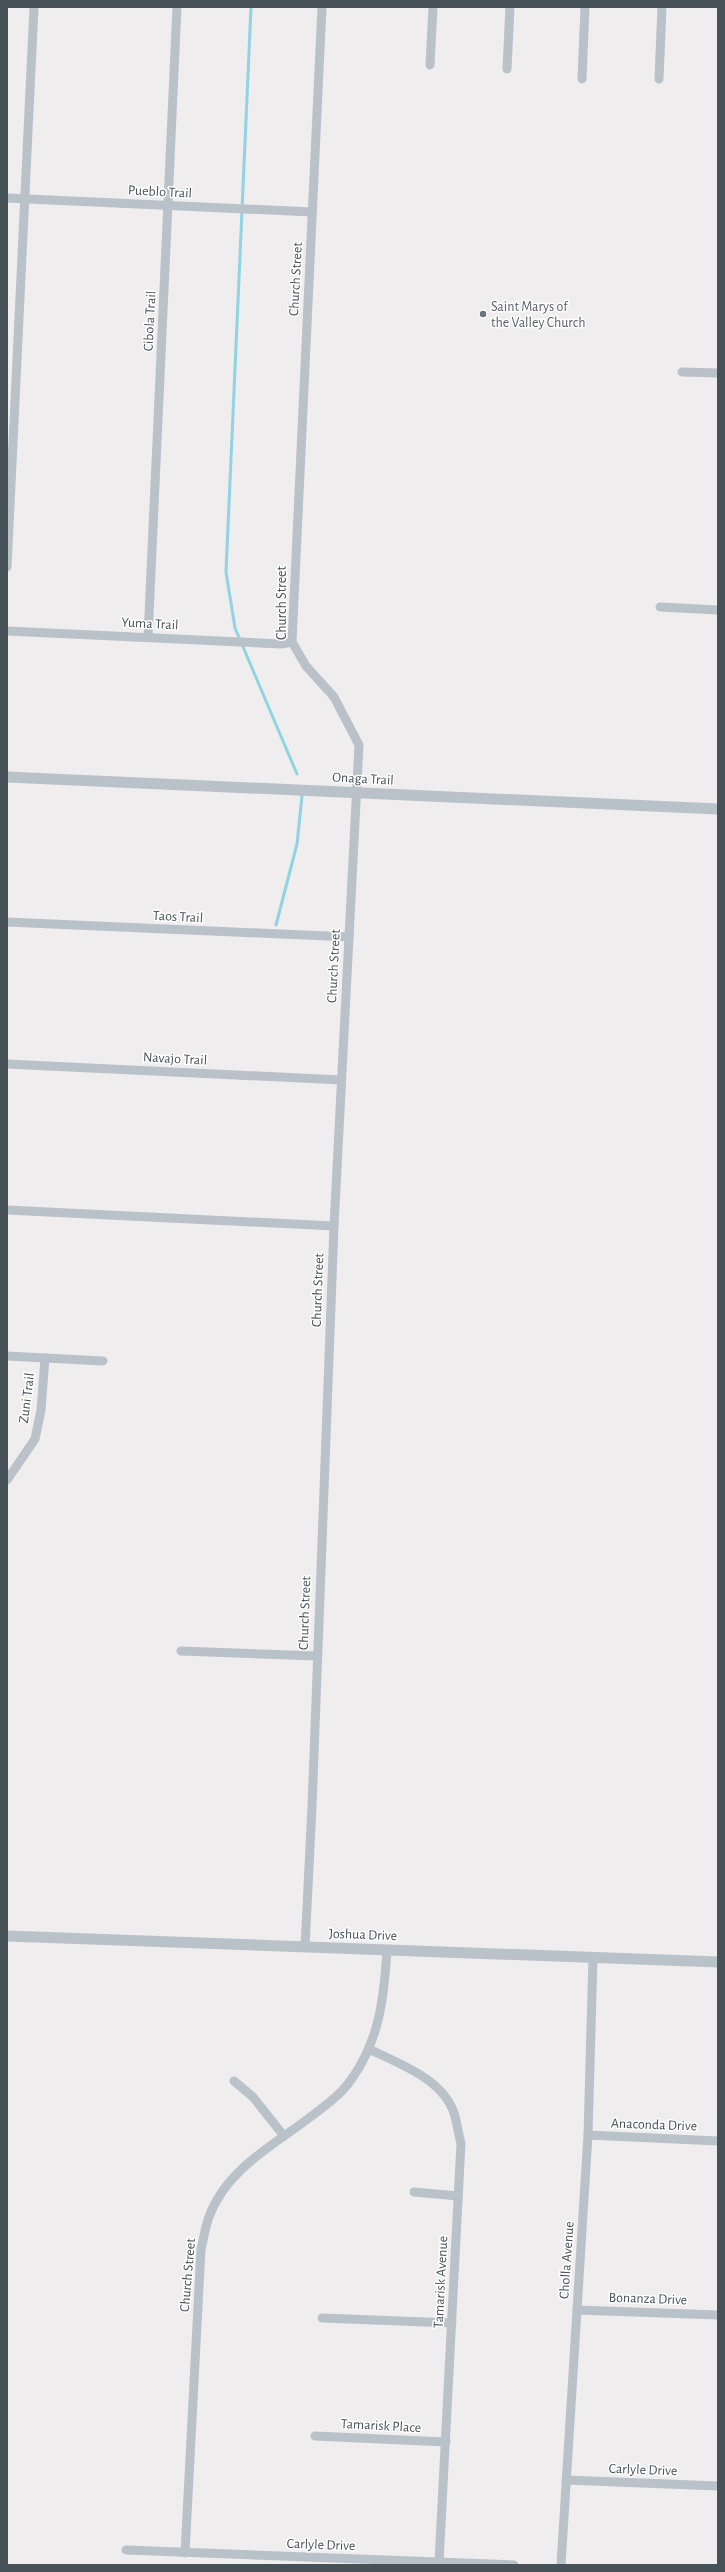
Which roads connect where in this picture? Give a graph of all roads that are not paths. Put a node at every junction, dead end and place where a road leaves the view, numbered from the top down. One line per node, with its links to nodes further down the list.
1 (34, 7): 13 (street)
2 (177, 7): 14 (street, Cibola Trail)
3 (322, 7): 15 (street, Church Street)
4 (433, 7): 8 (street)
5 (510, 7): 9 (street)
6 (585, 7): 10 (street)
7 (662, 7): 11 (street)
8 (430, 65)
9 (507, 69)
10 (582, 79)
11 (660, 79)
12 (7, 198): 13 (street, Pueblo Trail)
13 (26, 198): 14 (street, Pueblo Trail); 18 (street)
14 (168, 205): 15 (street, Pueblo Trail); 22 (street, Cibola Trail)
15 (312, 212): 23 (street, Church Street)
16 (682, 372): 17 (street)
17 (718, 373)
18 (7, 567)
19 (660, 607): 20 (street)
20 (718, 610)
21 (7, 631): 22 (street, Yuma Trail)
22 (148, 637): 23 (street, Yuma Trail)
23 (292, 642): 25 (street, Church Street)
24 (7, 777): 25 (street, Onaga Trail)
25 (356, 792): 26 (street, Onaga Trail); 28 (street, Church Street)
26 (718, 809)
27 (7, 922): 28 (street, Taos Trail)
28 (349, 937): 30 (street, Church Street)
29 (7, 1064): 30 (street, Navajo Trail)
30 (341, 1080): 32 (street, Church Street)
31 (7, 1210): 32 (street)
32 (334, 1226): 38 (street, Church Street)
33 (7, 1356): 34 (street)
34 (45, 1358): 35 (street); 36 (street, Zuni Trail)
35 (103, 1361)
36 (7, 1480)
37 (181, 1651): 38 (street)
38 (317, 1656): 40 (street, Church Street)
39 (7, 1936): 40 (street, Joshua Drive)
40 (305, 1947): 41 (street, Joshua Drive)
41 (387, 1950): 42 (street, Joshua Drive); 44 (street, Church Street)
42 (593, 1958): 43 (street, Joshua Drive); 46 (street, Cholla Avenue)
43 (718, 1962)
44 (369, 2049): 47 (street, Church Street); 50 (street, Tamarisk Avenue)
45 (234, 2081): 47 (street)
46 (588, 2135): 48 (street, Anaconda Drive); 51 (street, Cholla Avenue)
47 (284, 2136): 60 (street, Church Street)
48 (718, 2141)
49 (414, 2192): 50 (street)
50 (458, 2196): 54 (street, Tamarisk Avenue)
51 (577, 2310): 52 (street, Bonanza Drive); 57 (street, Cholla Avenue)
52 (718, 2315)
53 (322, 2318): 54 (street)
54 (452, 2323): 56 (street, Tamarisk Avenue)
55 (315, 2436): 56 (street, Tamarisk Place)
56 (446, 2442): 61 (street, Tamarisk Avenue)
57 (566, 2480): 58 (street, Carlyle Drive); 63 (street, Cholla Avenue)
58 (718, 2486)
59 (126, 2550): 60 (street, Carlyle Drive)
60 (185, 2553): 61 (street, Carlyle Drive)
61 (440, 2562): 62 (street, Carlyle Drive)
62 (514, 2565)
63 (561, 2565)

